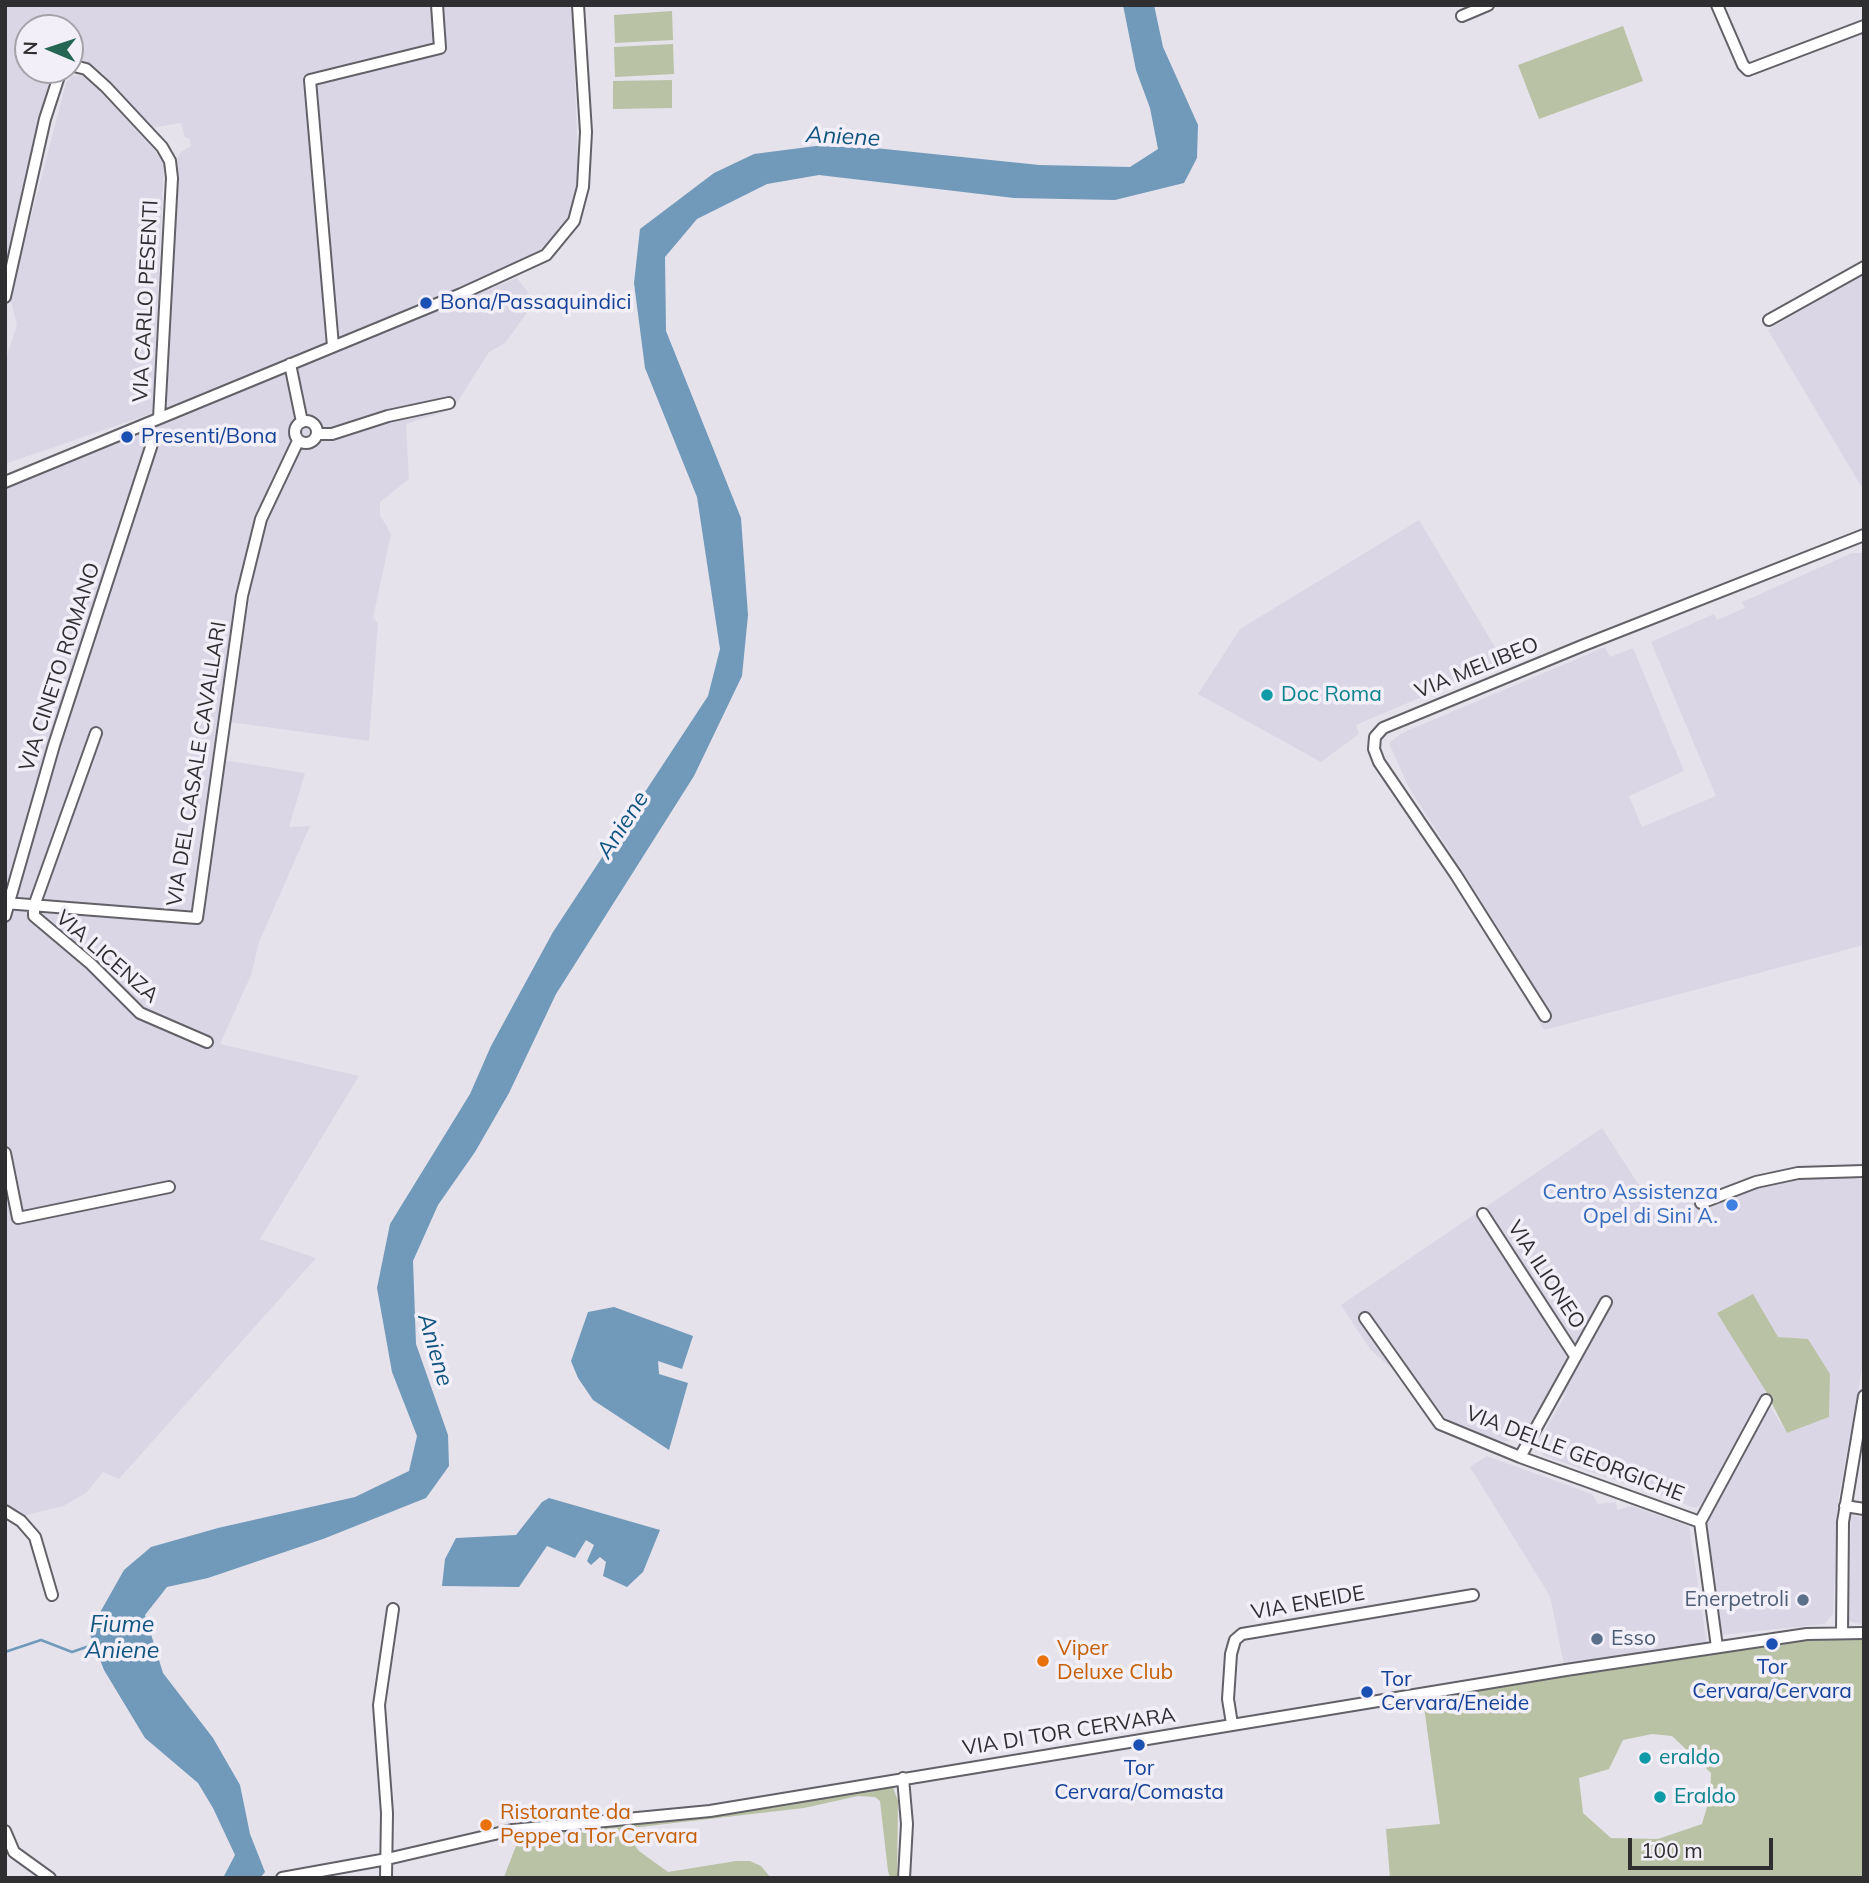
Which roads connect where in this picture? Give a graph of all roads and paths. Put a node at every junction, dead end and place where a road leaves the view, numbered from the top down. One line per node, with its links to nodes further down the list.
1 (437, 5): 12 (street)
2 (578, 5): 12 (street)
3 (1488, 5): 5 (street)
4 (1717, 5): 6 (street)
5 (1462, 16)
6 (1864, 26)
7 (84, 68): 15 (street, VIA CARLO PESENTI)
8 (56, 84): 10 (street)
9 (1864, 267): 11 (street)
10 (5, 297)
11 (1769, 320)
12 (333, 346): 13 (street)
13 (290, 364): 15 (street); 16 (street)
14 (449, 403): 17 (street)
15 (159, 418): 20 (street, VIA CARLO PESENTI)
16 (302, 422): 17 (street); 18 (street)
17 (318, 435): 18 (street)
18 (298, 440): 24 (street, VIA DEL CASALE CAVALLARI)
19 (152, 444): 23 (street, VIA CINETO ROMANO)
20 (5, 482)
21 (1864, 535): 26 (street, VIA MELIBEO)
22 (96, 733): 24 (street)
23 (7, 903): 24 (street, VIA DEL CASALE CAVALLARI); 25 (street, VIA CINETO ROMANO)
24 (34, 906): 27 (street, VIA LICENZA)
25 (5, 916)
26 (1545, 1016)
27 (207, 1042)
28 (5, 1153): 30 (street)
29 (1864, 1171): 31 (street)
30 (169, 1187)
31 (1701, 1203)
32 (1483, 1214): 35 (street, VIA ILIONEO)
33 (1606, 1302): 35 (street)
34 (1365, 1318): 38 (street, VIA DELLE GEORGICHE)
35 (1576, 1356): 38 (street)
36 (1864, 1396): 39 (street)
37 (1766, 1400): 42 (street)
38 (1520, 1457): 42 (street, VIA DELLE GEORGICHE)
39 (1845, 1506): 40 (street); 46 (street)
40 (1864, 1509)
41 (5, 1511): 43 (street)
42 (1700, 1522): 48 (street)
43 (52, 1595)
44 (1473, 1595): 49 (street, VIA ENEIDE)
45 (393, 1609): 52 (street)
46 (1842, 1632): 47 (street, VIA DI TOR CERVARA); 48 (street, VIA DI TOR CERVARA)
47 (1864, 1633)
48 (1717, 1647): 49 (street, VIA DI TOR CERVARA)
49 (1232, 1724): 50 (street, VIA DI TOR CERVARA)
50 (903, 1778): 52 (street, VIA DI TOR CERVARA); 56 (street)
51 (5, 1831): 53 (street)
52 (387, 1859): 54 (street, VIA DI TOR CERVARA); 55 (street)
53 (50, 1878)
54 (282, 1878)
55 (386, 1878)
56 (904, 1878)

